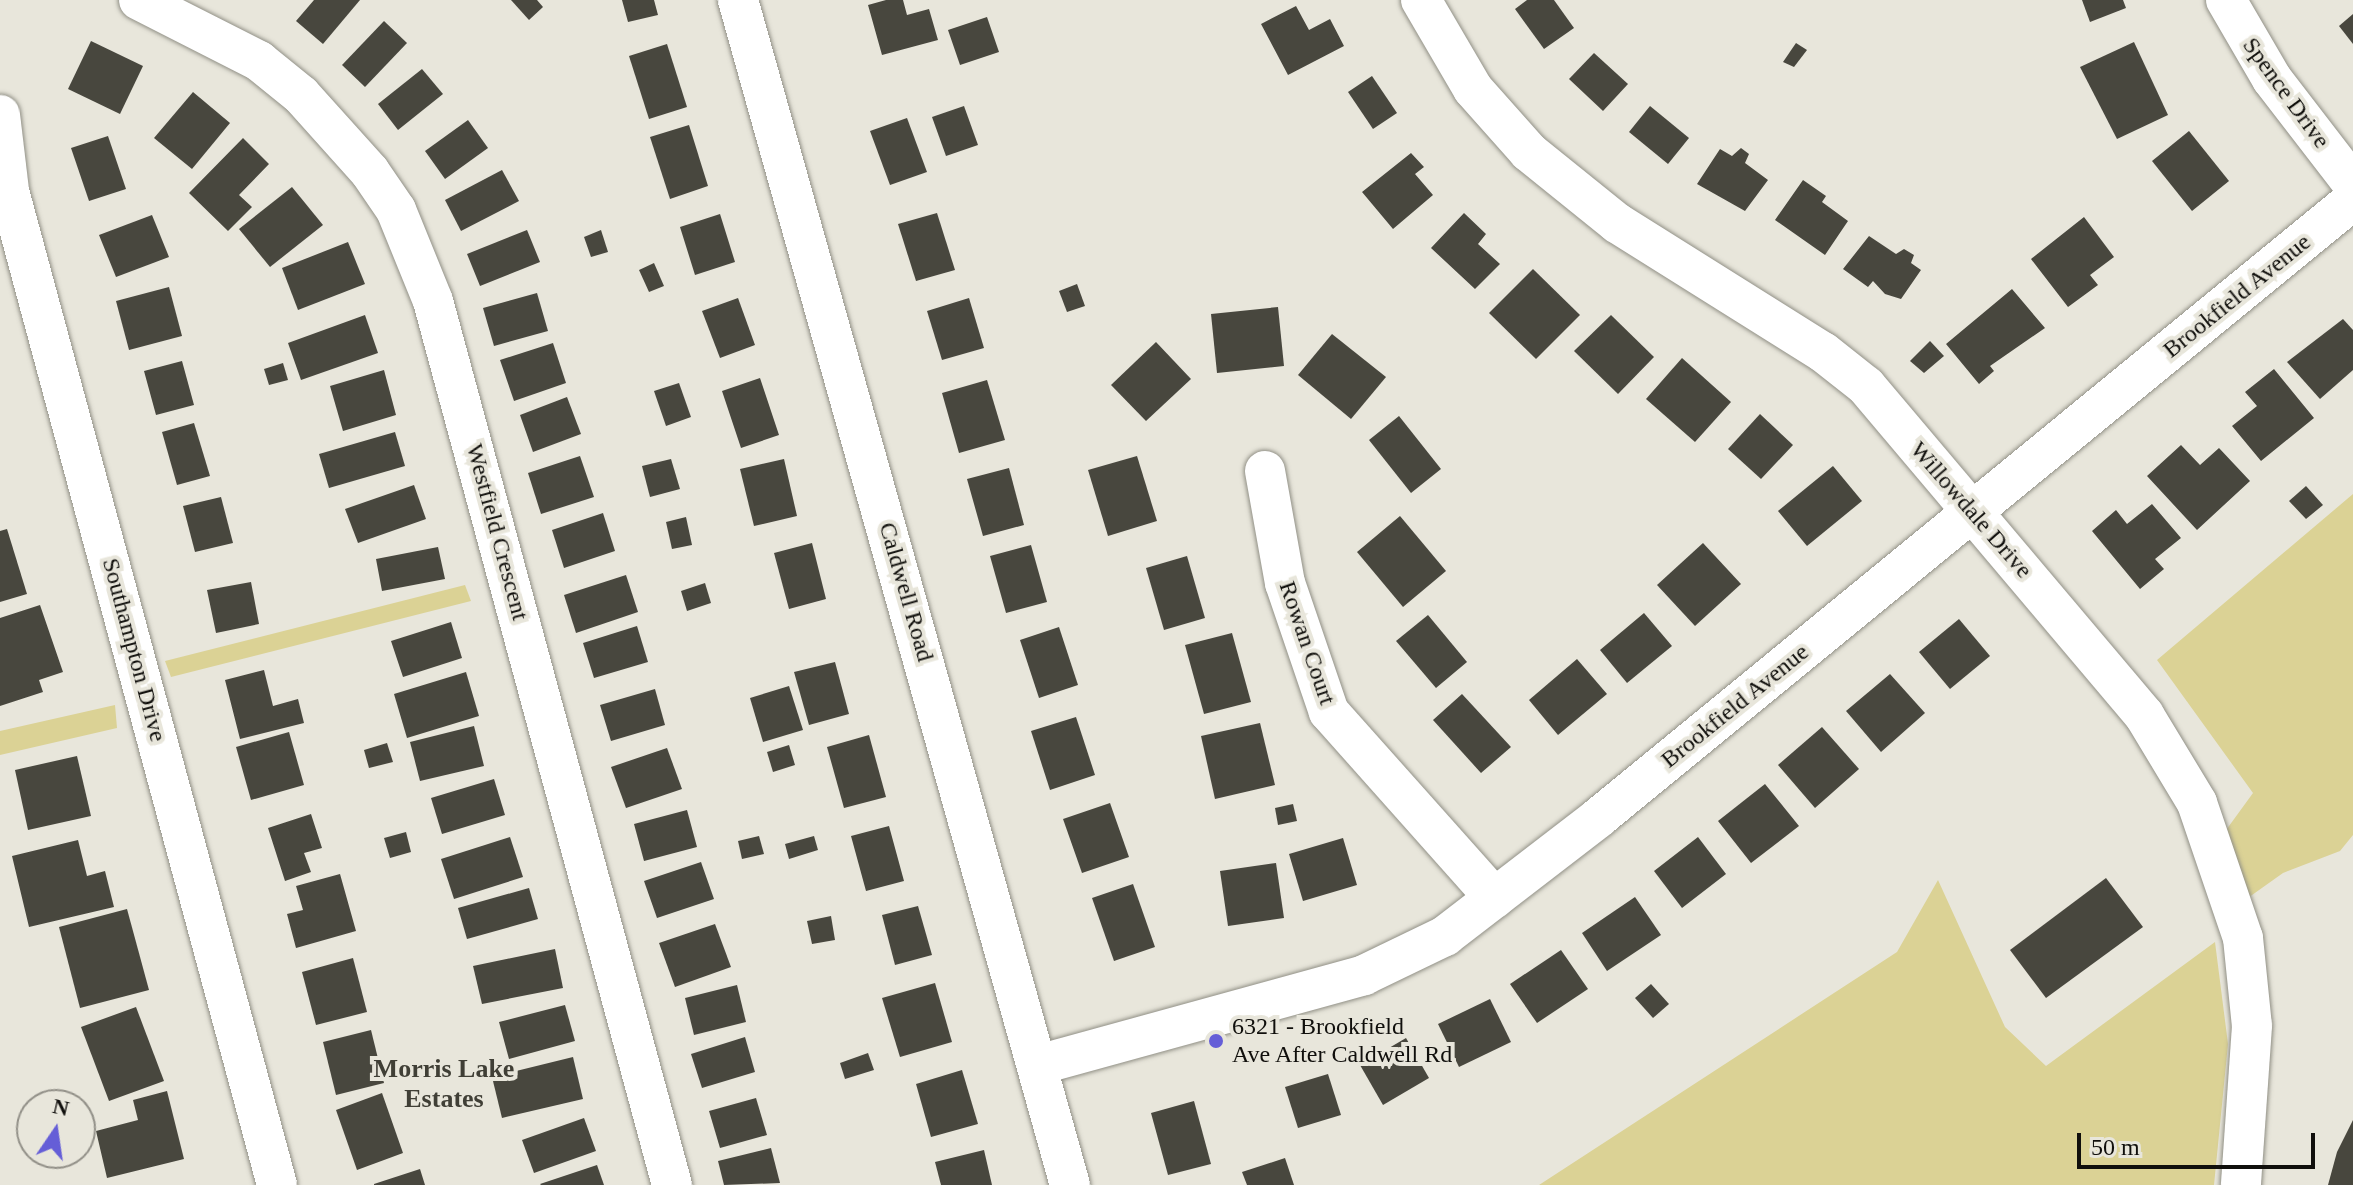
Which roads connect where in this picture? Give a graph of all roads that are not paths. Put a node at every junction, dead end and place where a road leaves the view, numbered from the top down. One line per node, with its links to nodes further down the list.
1 (139, 0): 13 (street, Westfield Crescent)
2 (738, 0): 11 (street, Caldwell Road)
3 (1421, 0): 9 (street, Willowdale Drive)
4 (2226, 0): 6 (street, Spence Drive)
5 (0, 115): 12 (street, Southampton Drive)
6 (2353, 184)
7 (2353, 200): 9 (street, Brookfield Avenue)
8 (1265, 471): 10 (street, Rowan Court)
9 (1971, 513): 10 (street, Brookfield Avenue); 15 (street, Willowdale Drive)
10 (1495, 898): 11 (street, Brookfield Avenue)
11 (1038, 1065): 14 (street, Caldwell Road)
12 (277, 1185)
13 (672, 1185)
14 (1070, 1185)
15 (2241, 1185)

